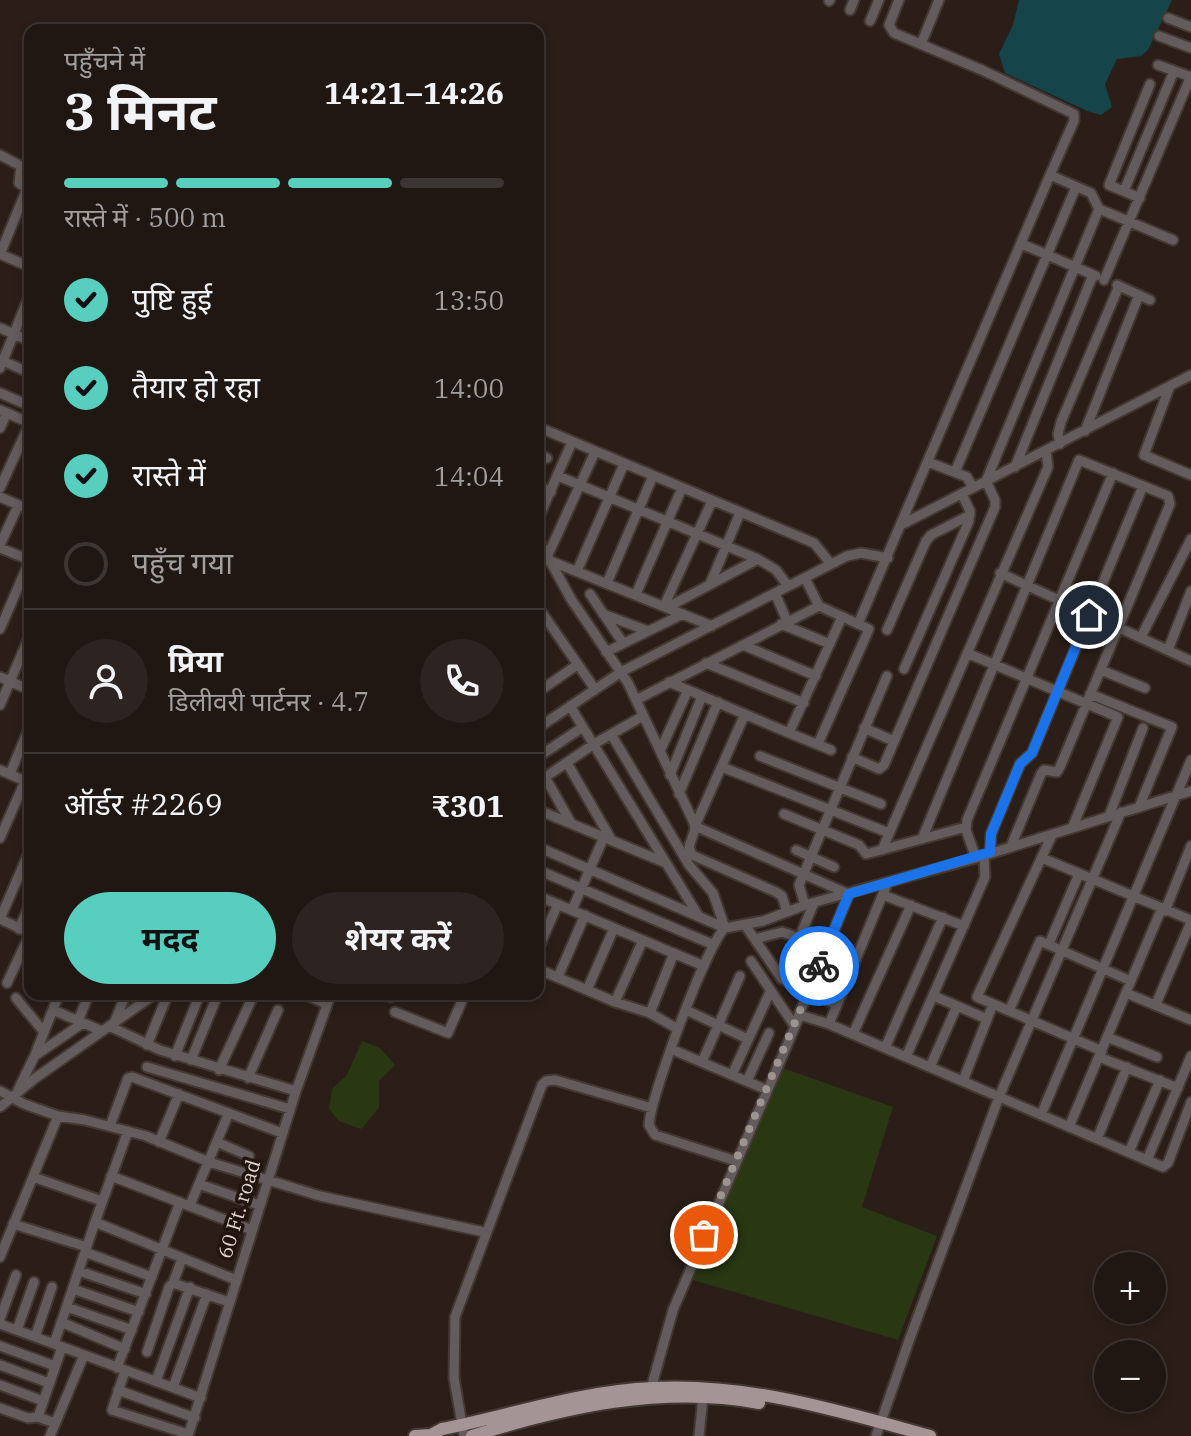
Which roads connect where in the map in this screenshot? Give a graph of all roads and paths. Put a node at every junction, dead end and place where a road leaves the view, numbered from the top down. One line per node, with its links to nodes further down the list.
1 (854, 0): 5 (street)
2 (879, 0): 7 (street)
3 (899, 0): 10 (street)
4 (939, 0): 10 (street)
5 (850, 10)
6 (1168, 18): 8 (street)
7 (870, 21)
8 (1191, 27)
9 (1159, 36): 11 (street)
10 (921, 44): 17 (street)
11 (1191, 48)
12 (1158, 65): 13 (street)
13 (1174, 71): 14 (street); 20 (street)
14 (1191, 76): 22 (street)
15 (1150, 84): 20 (street)
16 (1, 157): 18 (street)
17 (1050, 175): 19 (street); 28 (street)
18 (24, 185)
19 (1076, 187): 25 (street); 29 (street)
20 (1124, 191): 22 (street)
21 (24, 194): 23 (street)
22 (1140, 198): 26 (street)
23 (18, 206): 24 (street); 30 (street)
24 (24, 208)
25 (1099, 209): 26 (street); 31 (street)
26 (1129, 222): 27 (street); 33 (street)
27 (1173, 240)
28 (1022, 244): 29 (street); 57 (street)
29 (1048, 255): 31 (street); 60 (street)
30 (24, 264)
31 (1075, 267): 32 (street); 65 (street)
32 (1093, 275): 33 (street); 59 (street)
33 (1104, 280): 34 (street)
34 (1119, 286): 35 (street); 54 (street)
35 (1139, 295): 36 (street); 51 (street)
36 (1150, 300)
37 (24, 321): 39 (street)
38 (0, 328): 39 (street)
39 (14, 334): 40 (street); 41 (street)
40 (24, 338)
41 (2, 365): 42 (street)
42 (24, 371)
43 (1191, 375): 44 (street)
44 (1170, 386): 51 (street); 62 (street)
45 (0, 393): 46 (street)
46 (24, 403)
47 (3, 411): 48 (street); 49 (street)
48 (24, 420)
49 (0, 428)
50 (544, 430): 53 (street)
51 (1085, 431): 54 (street)
52 (24, 436): 68 (street)
53 (572, 442): 56 (street); 63 (street)
54 (1060, 444): 55 (street)
55 (1046, 451): 59 (street); 96 (street)
56 (595, 452): 58 (street); 66 (street)
57 (928, 462): 60 (street); 84 (street)
58 (624, 464): 64 (street); 75 (street)
59 (1015, 467): 65 (street)
60 (955, 472): 70 (street)
61 (1113, 473): 67 (street); 103 (street); 109 (street)
62 (1191, 475)
63 (558, 476): 66 (street); 72 (street)
64 (653, 476): 69 (street); 80 (street)
65 (986, 481): 70 (street); 166 (street)
66 (581, 486): 75 (street); 92 (street)
67 (1143, 486): 114 (street); 120 (street)
68 (0, 488)
69 (682, 488): 76 (street); 83 (street)
70 (973, 488): 73 (street)
71 (544, 489): 72 (street)
72 (551, 492): 77 (street)
73 (962, 494): 82 (street); 84 (street)
74 (0, 497): 78 (street)
75 (610, 498): 80 (street); 95 (street)
76 (712, 501): 81 (street); 85 (street)
77 (544, 505)
78 (18, 506): 79 (street); 87 (street)
79 (24, 508)
80 (639, 511): 83 (street); 99 (street)
81 (740, 513): 88 (street); 94 (street)
82 (970, 515): 122 (street); 136 (street)
83 (667, 522): 85 (street); 108 (street)
84 (901, 525): 91 (street)
85 (697, 535): 88 (street); 111 (street)
86 (1191, 539): 124 (street)
87 (0, 546): 90 (street)
88 (726, 547): 93 (street); 100 (street)
89 (544, 551): 92 (street)
90 (24, 557)
91 (888, 558): 94 (street); 118 (street)
92 (548, 559): 95 (street); 130 (street)
93 (758, 559): 100 (street); 102 (street)
94 (831, 564): 98 (street)
95 (577, 571): 99 (street)
96 (1000, 573): 103 (street); 131 (street)
97 (24, 574): 101 (street)
98 (805, 578): 102 (street); 110 (street)
99 (607, 583): 108 (street)
100 (710, 585): 111 (street)
101 (19, 586): 104 (street); 121 (street)
102 (788, 586): 106 (street)
103 (1028, 587): 109 (street); 135 (street)
104 (24, 588)
105 (1191, 591): 129 (street)
106 (775, 593): 117 (street); 119 (street)
107 (590, 594): 112 (street)
108 (636, 594): 111 (street)
109 (1061, 601): 114 (street); 141 (street)
110 (819, 606): 116 (street); 117 (street)
111 (666, 607): 113 (street)
112 (603, 614): 123 (street); 125 (street)
113 (683, 614): 119 (street); 123 (street)
114 (1089, 615): 120 (street); 149 (street)
115 (544, 617): 134 (street)
116 (842, 617): 118 (street); 126 (street)
117 (784, 622): 126 (street); 127 (street)
118 (858, 624): 168 (street)
119 (712, 626): 138 (street)
120 (1121, 626): 124 (street); 137 (street)
121 (0, 629)
122 (887, 630)
123 (648, 631): 125 (street)
124 (1141, 637): 129 (street)
125 (623, 643): 130 (street)
126 (830, 644): 139 (street)
127 (743, 645): 133 (street); 139 (street)
128 (24, 646): 142 (street)
129 (1168, 650): 132 (street)
130 (606, 652): 138 (street)
131 (967, 653): 135 (street); 199 (street)
132 (1191, 661)
133 (706, 663): 143 (street); 154 (street)
134 (577, 665): 145 (street); 147 (street)
135 (995, 665): 141 (street); 203 (street)
136 (904, 669)
137 (1101, 670): 146 (street); 151 (street)
138 (621, 672): 147 (street); 152 (street)
139 (816, 676): 154 (street)
140 (887, 676): 161 (street)
141 (1025, 678): 149 (street); 197 (street)
142 (5, 679): 144 (street); 155 (street)
143 (669, 682): 148 (street); 152 (street)
144 (24, 687)
145 (544, 688)
146 (1145, 688)
147 (595, 689): 156 (street)
148 (688, 690): 150 (street); 170 (street)
149 (1058, 691): 151 (street); 209 (street)
150 (702, 696): 153 (street); 178 (street)
151 (1089, 698): 188 (street); 196 (street); 204 (street)
152 (636, 700): 158 (street)
153 (718, 702): 157 (street); 185 (street)
154 (804, 703): 163 (street)
155 (0, 705)
156 (570, 706): 159 (street); 160 (street)
157 (745, 714): 163 (street); 176 (street)
158 (643, 716): 164 (street); 170 (street)
159 (544, 725)
160 (583, 727): 167 (street); 171 (street)
161 (864, 728): 166 (street); 173 (street)
162 (1143, 728): 193 (street)
163 (789, 733): 168 (street)
164 (611, 734): 167 (street); 241 (street)
165 (24, 737): 177 (street)
166 (894, 741): 173 (street)
167 (594, 744): 175 (street); 212 (street)
168 (818, 744): 169 (street)
169 (831, 750)
170 (660, 751): 178 (street)
171 (544, 753)
172 (760, 756): 182 (street)
173 (852, 757): 182 (street)
174 (1191, 760): 186 (street)
175 (567, 763): 179 (street); 202 (street)
176 (722, 767): 189 (street); 195 (street)
177 (5, 772): 180 (street)
178 (670, 775): 185 (street)
179 (544, 778)
180 (24, 780)
181 (544, 784): 194 (street)
182 (838, 787): 187 (street); 189 (street)
183 (24, 790): 201 (street)
184 (1191, 791): 186 (street)
185 (679, 794): 195 (street)
186 (1177, 796): 188 (street); 224 (street)
187 (881, 804)
188 (1139, 807): 190 (street)
189 (830, 809): 198 (street); 199 (street)
190 (1121, 812): 193 (street); 219 (street)
191 (544, 813): 194 (street)
192 (784, 814): 198 (street)
193 (1109, 816): 196 (street)
194 (571, 824): 202 (street)
195 (695, 826): 217 (street); 231 (street)
196 (1073, 826): 200 (street)
197 (966, 827): 203 (street); 209 (street)
198 (822, 829): 208 (street); 210 (street)
199 (889, 833): 208 (street)
200 (1052, 835): 204 (street); 211 (street)
201 (0, 838)
202 (608, 839): 212 (street); 215 (street)
203 (922, 839): 208 (street)
204 (1011, 846): 209 (street)
205 (1191, 846): 230 (street)
206 (544, 849): 215 (street)
207 (796, 850): 210 (street)
208 (882, 850)
209 (983, 855): 220 (street); 239 (street)
210 (811, 857): 214 (street); 217 (street)
211 (1042, 858): 218 (street); 279 (street)
212 (666, 863): 233 (street)
213 (24, 864): 236 (street)
214 (834, 867)
215 (591, 869): 221 (street); 233 (street)
216 (544, 873): 221 (street)
217 (804, 874): 222 (street); 227 (street)
218 (1079, 874): 219 (street); 248 (street)
219 (1092, 880): 224 (street); 251 (street)
220 (887, 884): 222 (street); 223 (street)
221 (582, 889): 229 (street); 249 (street)
222 (847, 893): 227 (street); 264 (street)
223 (883, 895): 228 (street); 281 (street)
224 (1133, 898): 230 (street); 255 (street)
225 (544, 901): 226 (street)
226 (558, 904): 229 (street); 244 (street)
227 (810, 904): 231 (street); 245 (street)
228 (911, 905): 234 (street); 300 (street)
229 (572, 910): 232 (street)
230 (1163, 910): 237 (street); 260 (street)
231 (787, 912): 238 (street)
232 (585, 915): 240 (street); 258 (street)
233 (698, 915): 241 (street)
234 (943, 917): 239 (street); 305 (street)
235 (24, 918): 242 (street)
236 (0, 919): 242 (street)
237 (1191, 921): 280 (street)
238 (745, 925): 241 (street); 246 (street)
239 (964, 926): 266 (street)
240 (614, 928): 247 (street); 262 (street)
241 (725, 928): 249 (street)
242 (19, 929): 243 (street)
243 (24, 931)
244 (544, 936)
245 (799, 938): 246 (street); 259 (street)
246 (755, 939): 259 (street)
247 (643, 940): 252 (street); 278 (street)
248 (1049, 944): 251 (street); 286 (street)
249 (714, 945): 254 (street)
250 (24, 947): 261 (street)
251 (1062, 951): 255 (street); 292 (street)
252 (674, 953): 254 (street); 288 (street)
253 (751, 961): 263 (street)
254 (704, 966): 285 (street)
255 (1103, 969): 260 (street); 303 (street)
256 (544, 971): 258 (street)
257 (740, 976): 295 (street)
258 (558, 977): 262 (street)
259 (782, 979): 264 (street)
260 (1131, 981): 265 (street)
261 (7, 983)
262 (587, 990): 278 (street)
263 (770, 992): 291 (street); 302 (street)
264 (809, 992): 281 (street); 291 (street)
265 (1126, 993): 280 (street); 301 (street)
266 (934, 996): 282 (street); 311 (street)
267 (16, 998): 298 (street)
268 (57, 1000): 283 (street)
269 (87, 1000): 293 (street)
270 (123, 1000): 296 (street)
271 (143, 1000): 296 (street)
272 (166, 1000): 304 (street)
273 (198, 1000): 309 (street)
274 (216, 1000): 313 (street)
275 (251, 1000): 318 (street)
276 (329, 1000): 327 (street, 60 Ft. road)
277 (462, 1000): 287 (street)
278 (615, 1002): 288 (street)
279 (993, 1004): 286 (street); 289 (street)
280 (1156, 1004): 290 (street)
281 (837, 1005): 294 (street)
282 (957, 1006): 289 (street); 316 (street)
283 (53, 1010): 293 (street); 298 (street)
284 (278, 1010): 320 (street)
285 (686, 1010): 295 (street); 297 (street)
286 (1009, 1011): 292 (street)
287 (395, 1012)
288 (650, 1013): 297 (street)
289 (987, 1019): 323 (street)
290 (1191, 1020)
291 (796, 1021): 294 (street); 325 (street)
292 (1031, 1021): 303 (street); 330 (street)
293 (80, 1022): 296 (street); 308 (street)
294 (829, 1024): 300 (street)
295 (718, 1025): 302 (street); 314 (street)
296 (109, 1027): 304 (street); 329 (street)
297 (678, 1029): 306 (street)
298 (44, 1032): 308 (street)
299 (769, 1033): 322 (street)
300 (853, 1034): 305 (street)
301 (1107, 1037): 307 (street); 312 (street)
302 (748, 1039): 319 (street)
303 (1073, 1039): 307 (street); 336 (street)
304 (147, 1045): 309 (street)
305 (885, 1048): 311 (street)
306 (671, 1049): 314 (street); 333 (street)
307 (1100, 1054): 317 (street); 339 (street)
308 (35, 1055): 329 (street)
309 (175, 1056): 313 (street)
310 (1191, 1056): 324 (street)
311 (906, 1057): 316 (street)
312 (1157, 1057)
313 (191, 1060): 318 (street)
314 (702, 1062): 319 (street)
315 (147, 1067): 334 (street)
316 (930, 1067): 323 (street)
317 (1127, 1067): 321 (street); 342 (street)
318 (219, 1070): 320 (street)
319 (732, 1075): 322 (street)
320 (248, 1078): 327 (street)
321 (1160, 1080): 324 (street); 345 (street)
322 (747, 1081): 325 (street)
323 (963, 1081): 330 (street)
324 (1178, 1088): 347 (street)
325 (767, 1090): 348 (street)
326 (0, 1091): 329 (street)
327 (296, 1091): 334 (street, 60 Ft. road)
328 (179, 1094): 335 (street); 338 (street); 343 (street)
329 (14, 1096): 332 (street); 337 (street)
330 (999, 1097): 336 (street); 406 (street)
331 (1191, 1102): 347 (street)
332 (0, 1107)
333 (652, 1108): 348 (street); 360 (street)
334 (290, 1109): 341 (street, 60 Ft. road)
335 (228, 1115): 341 (street); 344 (street)
336 (1041, 1115): 339 (street)
337 (58, 1116): 338 (street); 351 (street)
338 (110, 1126): 340 (street)
339 (1069, 1127): 342 (street)
340 (128, 1131): 343 (street); 350 (street)
341 (282, 1133): 352 (street, 60 Ft. road)
342 (1097, 1139): 345 (street)
343 (159, 1142): 349 (street)
344 (217, 1142): 346 (street); 349 (street)
345 (1129, 1152): 347 (street)
346 (249, 1156)
347 (1147, 1160)
348 (736, 1161): 397 (street)
349 (209, 1162): 352 (street); 353 (street)
350 (111, 1176): 354 (street); 355 (street)
351 (33, 1177): 354 (street); 358 (street)
352 (267, 1180): 356 (street, 60 Ft. road); 360 (street)
353 (199, 1184): 355 (street); 356 (street)
354 (102, 1201): 357 (street)
355 (185, 1203): 359 (street); 362 (street)
356 (259, 1205): 359 (street, 60 Ft. road)
357 (95, 1222): 361 (street); 362 (street)
358 (13, 1224): 361 (street); 363 (street)
359 (252, 1230): 368 (street, 60 Ft. road)
360 (484, 1232): 405 (street)
361 (86, 1250): 365 (street); 367 (street)
362 (162, 1251): 364 (street); 367 (street)
363 (0, 1257)
364 (182, 1259): 368 (street); 370 (street)
365 (79, 1271): 373 (street); 374 (street)
366 (16, 1275): 379 (street)
367 (152, 1277): 374 (street)
368 (236, 1280): 376 (street, 60 Ft. road)
369 (34, 1282): 381 (street)
370 (173, 1283): 372 (street); 387 (street)
371 (52, 1287): 383 (street)
372 (190, 1287): 375 (street); 392 (street)
373 (73, 1289): 377 (street); 378 (street)
374 (146, 1294): 378 (street)
375 (207, 1294): 376 (street); 395 (street)
376 (229, 1302): 399 (street, 60 Ft. road)
377 (67, 1307): 380 (street); 382 (street)
378 (139, 1312): 382 (street)
379 (0, 1322): 381 (street)
380 (61, 1322): 385 (street); 386 (street)
381 (17, 1330): 383 (street)
382 (132, 1330): 386 (street)
383 (35, 1337): 385 (street)
384 (0, 1346): 390 (street)
385 (58, 1346): 388 (street); 390 (street)
386 (125, 1349): 391 (street)
387 (147, 1352)
388 (84, 1355): 391 (street); 404 (street)
389 (0, 1365): 393 (street)
390 (55, 1366): 393 (street)
391 (121, 1370): 392 (street); 396 (street)
392 (156, 1381): 395 (street)
393 (49, 1383): 400 (street)
394 (0, 1385): 400 (street)
395 (173, 1387): 399 (street)
396 (118, 1390): 403 (street); 407 (street)
397 (650, 1392): 398 (main road); 405 (main road); 406 (main road); 411 (main road)
398 (703, 1397): 406 (main road); 412 (street)
399 (201, 1398): 403 (street, 60 Ft. road)
400 (43, 1401): 402 (street)
401 (0, 1408): 402 (street)
402 (38, 1417): 404 (street)
403 (195, 1418): 407 (street, 60 Ft. road)
404 (55, 1423): 409 (street)
405 (463, 1430): 408 (main road)
406 (878, 1430): 413 (main road); 414 (main road)
407 (188, 1435)
408 (432, 1435): 410 (main road)
409 (50, 1436)
410 (415, 1436)
411 (472, 1436)
412 (699, 1436)
413 (898, 1436)
414 (930, 1436)

